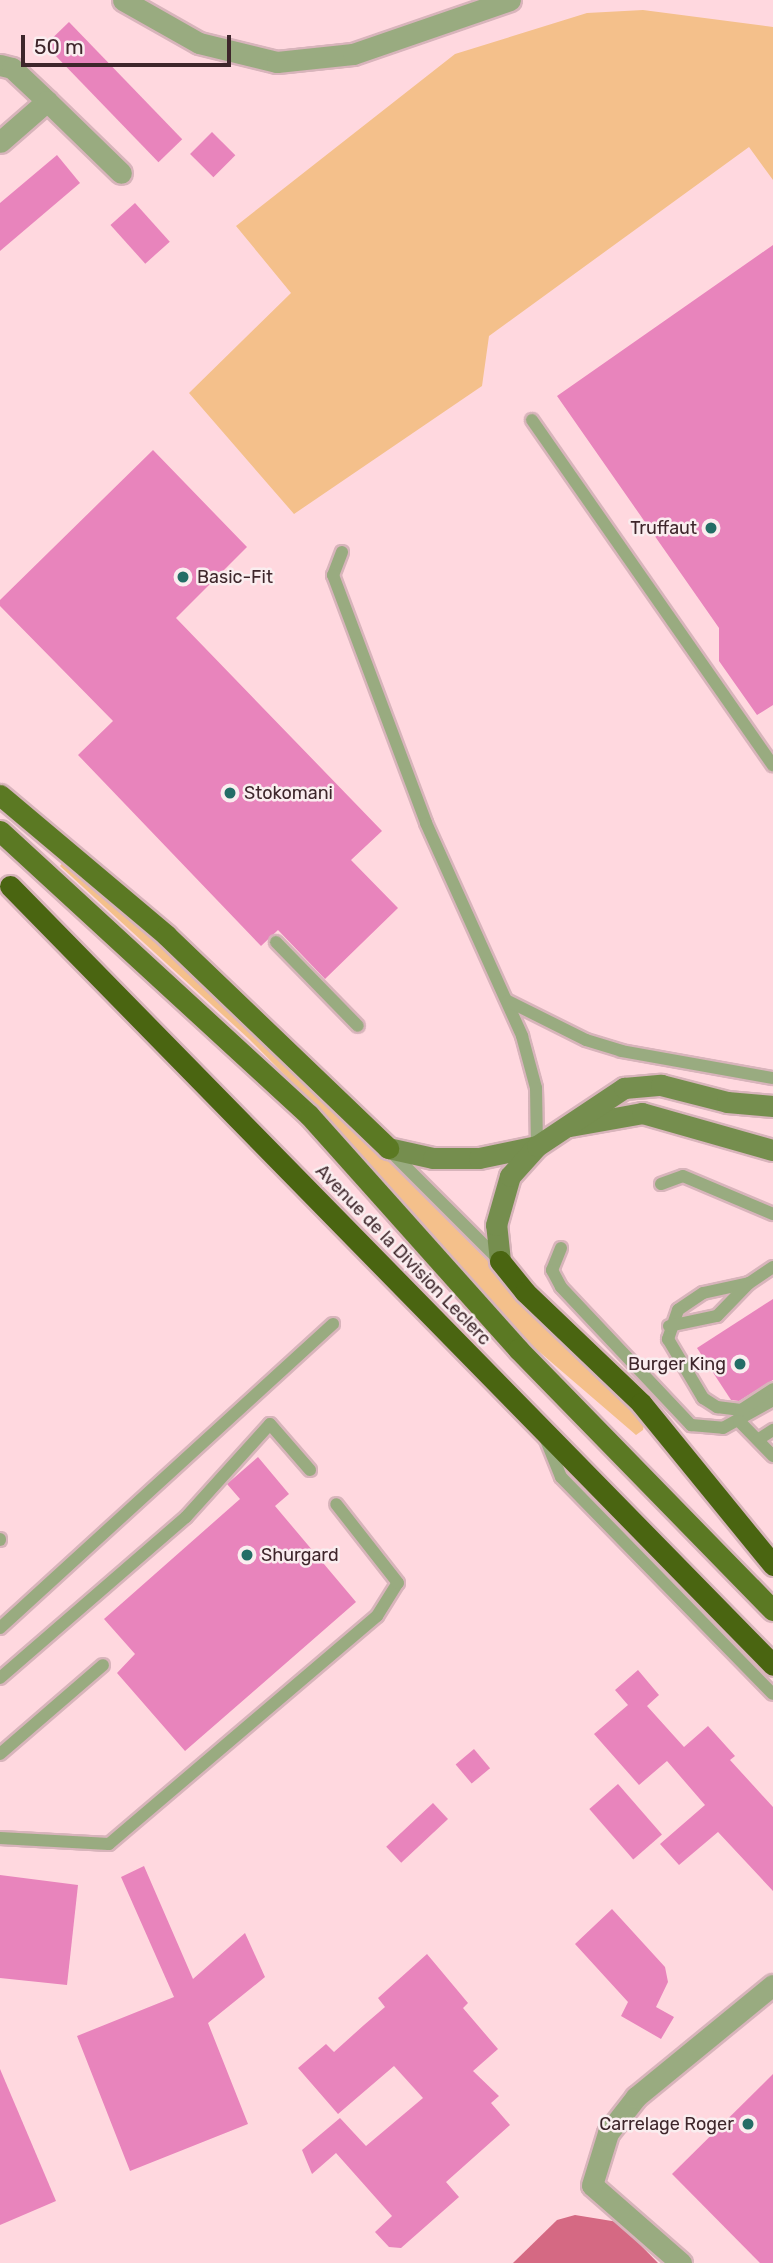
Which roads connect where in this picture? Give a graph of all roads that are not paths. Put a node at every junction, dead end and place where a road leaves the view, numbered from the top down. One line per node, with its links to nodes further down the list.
1 (123, 0): 2 (street)
2 (510, 0)
3 (0, 65): 4 (street)
4 (47, 101): 5 (street); 6 (street)
5 (0, 142)
6 (121, 173)
7 (532, 421): 9 (lane)
8 (342, 552): 14 (lane)
9 (773, 765)
10 (0, 795): 20 (main road)
11 (0, 831): 40 (main road, Avenue de la Division Leclerc)
12 (5, 881): 33 (highway, Avenue de la Division Leclerc)
13 (276, 942): 15 (lane)
14 (508, 1001): 16 (lane); 19 (lane)
15 (358, 1026)
16 (773, 1078)
17 (773, 1106): 18 (street)
18 (565, 1127): 19 (street); 21 (street)
19 (537, 1146): 20 (street); 25 (street)
20 (388, 1148): 25 (lane)
21 (773, 1150)
22 (661, 1184): 23 (lane)
23 (773, 1214)
24 (561, 1248): 32 (lane)
25 (500, 1261): 39 (highway)
26 (773, 1267): 27 (lane)
27 (749, 1283): 29 (lane); 29 (lane)
28 (333, 1324): 41 (lane)
29 (669, 1326): 30 (lane)
30 (773, 1389)
31 (773, 1400): 32 (lane)
32 (739, 1421): 35 (lane)
33 (541, 1430): 43 (highway, Avenue de la Division Leclerc); 45 (lane)
34 (773, 1430): 35 (lane)
35 (760, 1439): 36 (lane)
36 (773, 1456)
37 (310, 1470): 44 (lane)
38 (336, 1504): 47 (lane)
39 (773, 1565)
40 (773, 1610)
41 (0, 1628)
42 (103, 1665): 46 (lane)
43 (773, 1665)
44 (0, 1678)
45 (773, 1694)
46 (0, 1754)
47 (0, 1838)
48 (773, 1985): 49 (street)
49 (681, 2263)

